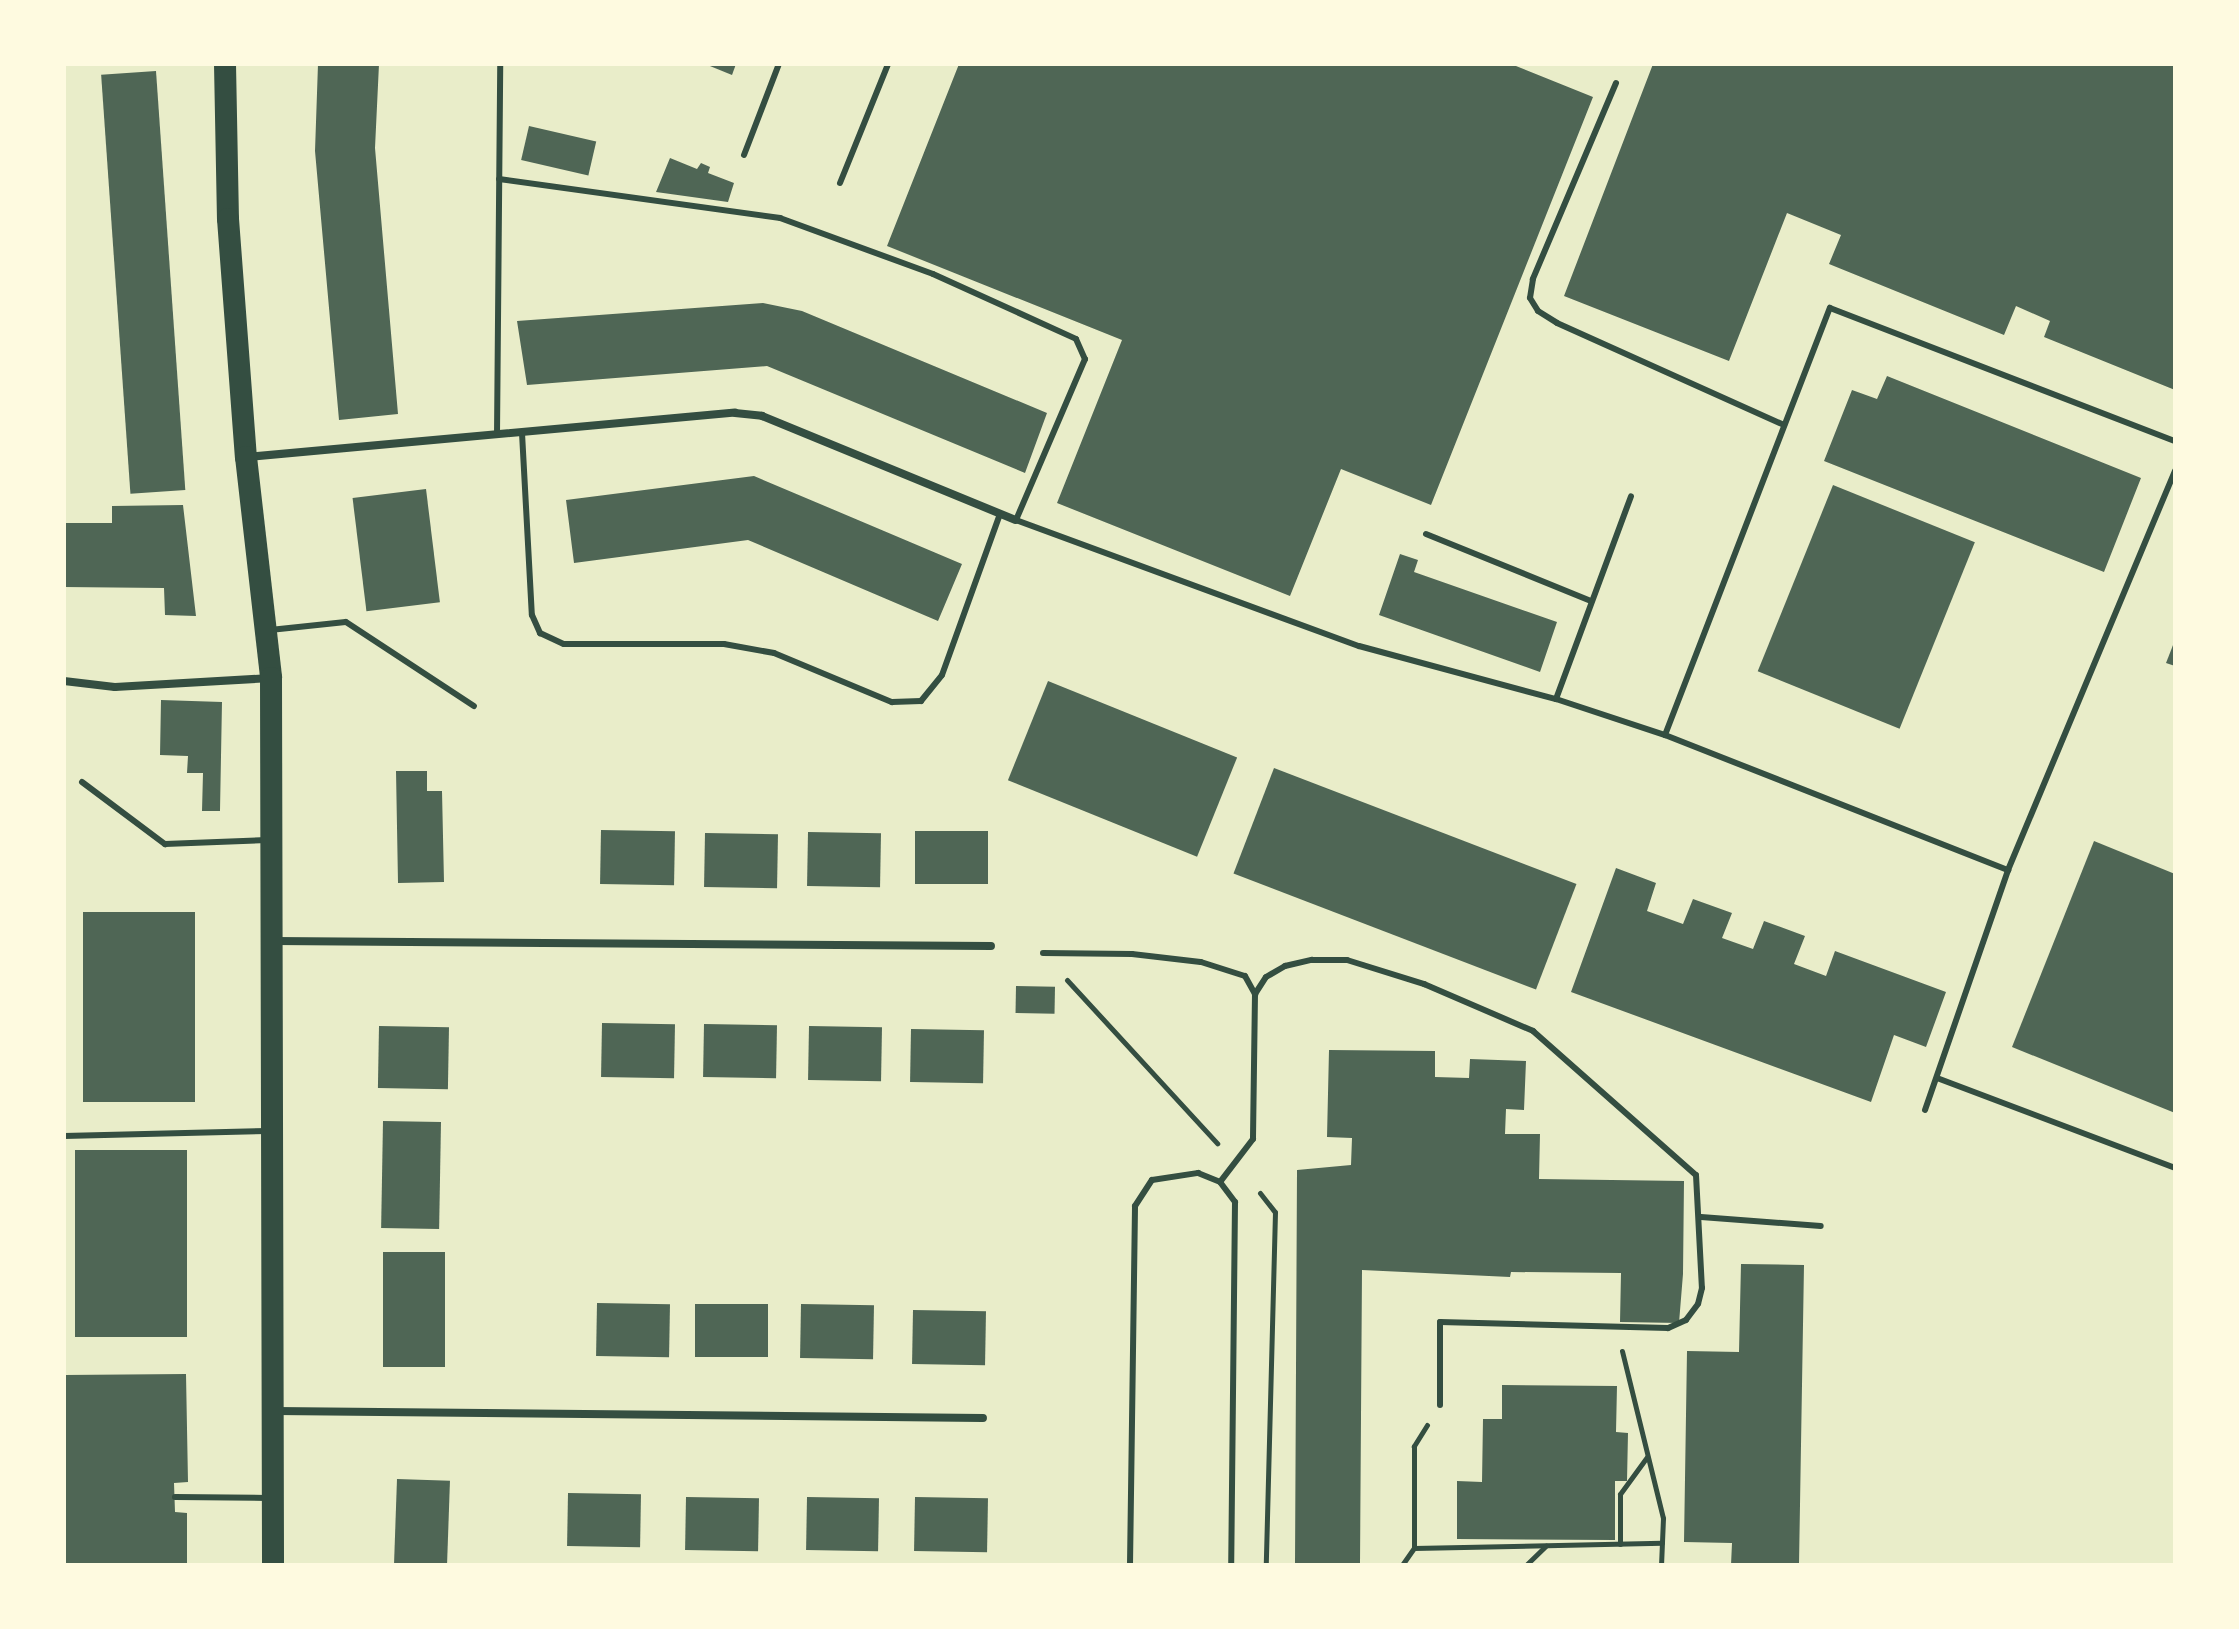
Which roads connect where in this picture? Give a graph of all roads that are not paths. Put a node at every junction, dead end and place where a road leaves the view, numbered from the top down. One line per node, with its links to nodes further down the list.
1 (225, 64): 13 (highway)
2 (500, 64): 7 (lane)
3 (779, 64): 6 (lane)
4 (888, 64): 8 (lane)
5 (1616, 83): 9 (lane)
6 (744, 155)
7 (499, 179): 11 (lane); 17 (lane)
8 (840, 183)
9 (1784, 425): 12 (lane); 25 (lane)
10 (522, 433): 11 (street); 16 (street); 16 (lane)
11 (497, 435): 13 (street)
12 (2175, 441)
13 (246, 457): 20 (highway)
14 (2175, 471): 28 (lane)
15 (1631, 496): 19 (lane)
16 (1000, 514): 17 (street)
17 (1016, 520): 23 (lane)
18 (1426, 534): 19 (lane)
19 (1591, 601): 23 (lane)
20 (266, 631): 21 (highway); 24 (lane)
21 (271, 678): 22 (street); 27 (highway)
22 (64, 681)
23 (1556, 699): 25 (lane)
24 (474, 706)
25 (1665, 735): 28 (lane)
26 (82, 782): 27 (lane)
27 (274, 840): 29 (highway)
28 (2008, 870): 33 (lane)
29 (275, 941): 30 (street); 35 (highway)
30 (991, 946)
31 (1043, 953): 32 (lane)
32 (1255, 994): 38 (lane); 39 (lane)
33 (1937, 1078): 34 (lane); 37 (lane)
34 (1925, 1110)
35 (275, 1131): 36 (lane); 42 (highway)
36 (64, 1136)
37 (2175, 1168)
38 (1220, 1182): 47 (lane); 48 (lane)
39 (1701, 1217): 40 (lane); 41 (lane)
40 (1821, 1226)
41 (1440, 1405)
42 (276, 1411): 43 (street); 45 (highway)
43 (983, 1418)
44 (175, 1497): 45 (lane)
45 (274, 1498): 46 (highway)
46 (273, 1565)
47 (1130, 1565)
48 (1231, 1565)

